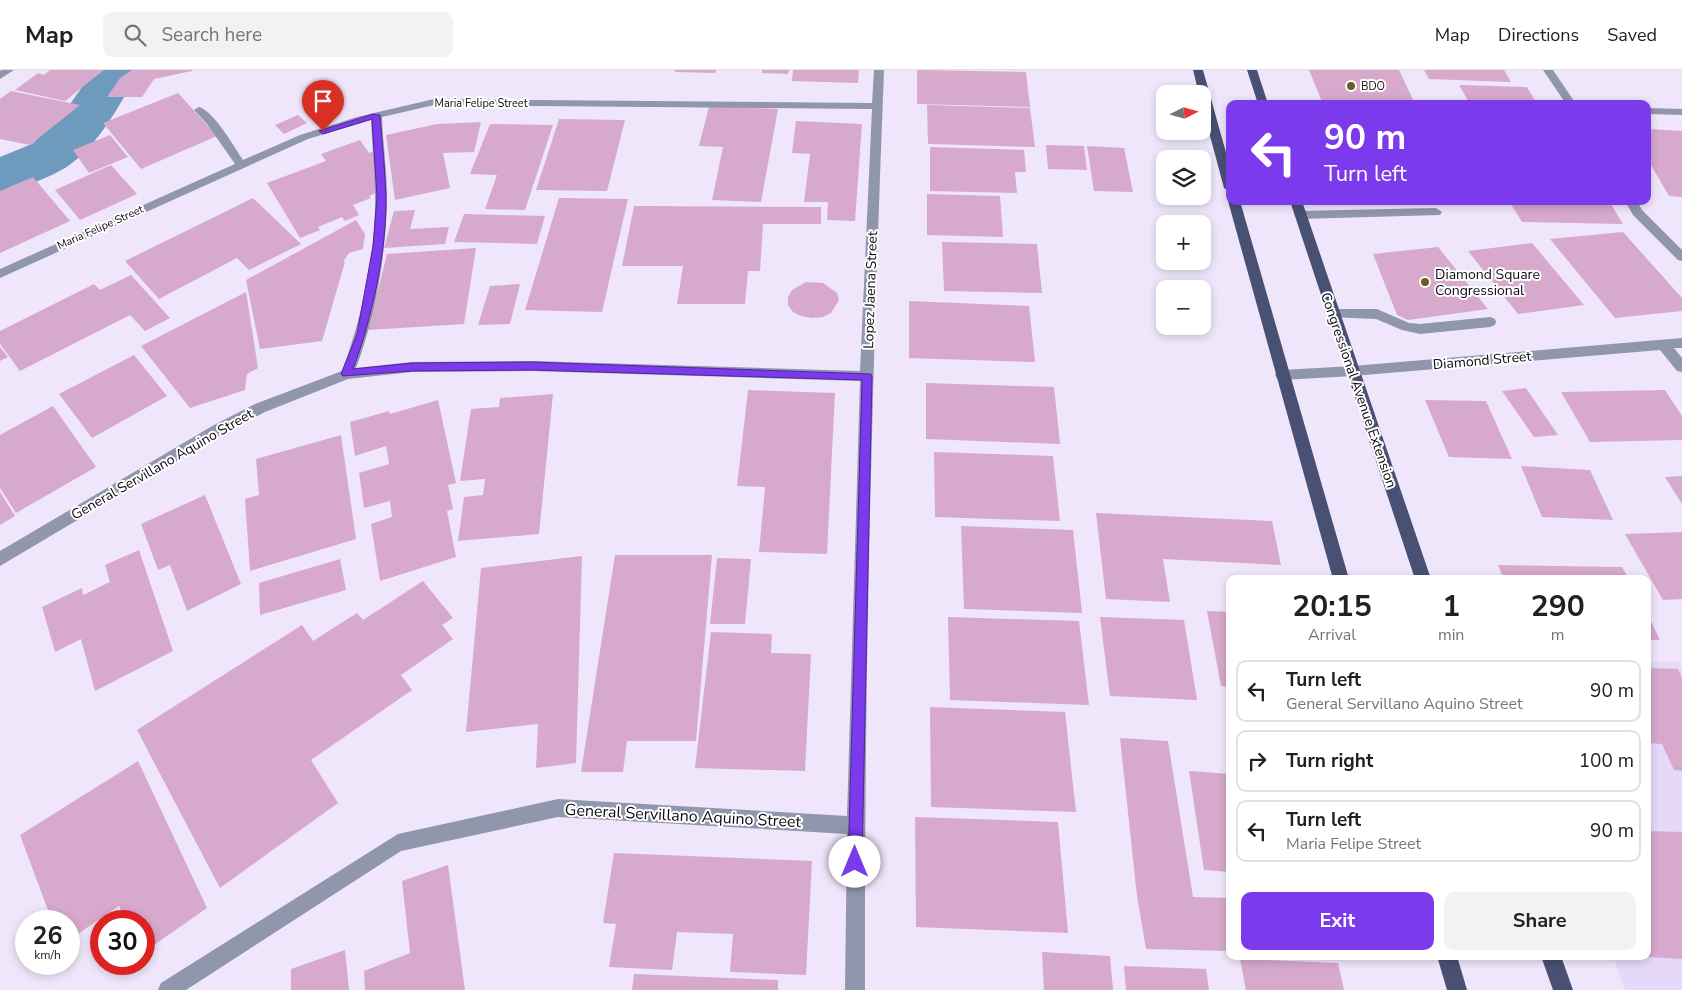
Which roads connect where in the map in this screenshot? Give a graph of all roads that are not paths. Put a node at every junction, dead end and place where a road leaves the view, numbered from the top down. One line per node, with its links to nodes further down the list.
1 (9, 70): 6 (street)
2 (879, 70): 9 (street, Lopez Jaena Street)
3 (1198, 70): 15 (main road)
4 (1252, 70): 7 (main road)
5 (1548, 70): 8 (street)
6 (0, 76)
7 (1262, 100)
8 (1568, 100)
9 (877, 106): 13 (street, Maria Felipe Street); 31 (street, Lopez Jaena Street)
10 (198, 110): 14 (street)
11 (1651, 111): 12 (street)
12 (1682, 112)
13 (376, 115): 14 (street, Maria Felipe Street); 29 (street)
14 (242, 165): 22 (street, Maria Felipe Street)
15 (1226, 173)
16 (1235, 205): 30 (main road)
17 (1297, 205): 20 (main road, Congressional Avenue Extension)
18 (1633, 205): 21 (street)
19 (1436, 212): 20 (street)
20 (1300, 215): 23 (main road, Congressional Avenue Extension)
21 (1682, 257)
22 (0, 274)
23 (1333, 314): 24 (street); 28 (main road, Congressional Avenue Extension)
24 (1490, 322)
25 (1682, 343): 26 (street, Diamond Street)
26 (1664, 345): 27 (street); 28 (street, Diamond Street)
27 (1682, 367)
28 (1353, 371): 30 (street, Diamond Street); 34 (main road, Congressional Avenue Extension)
29 (346, 374): 31 (street, General Servillano Aquino Street); 32 (street, General Servillano Aquino Street)
30 (1282, 375): 33 (main road)
31 (867, 376): 35 (street, Lopez Jaena Street)
32 (0, 559)
33 (1340, 575)
34 (1422, 575)
35 (855, 825): 38 (street, General Servillano Aquino Street); 39 (street, Lopez Jaena Street)
36 (1448, 960): 40 (main road)
37 (1552, 960): 41 (main road)
38 (168, 990)
39 (855, 990)
40 (1457, 990)
41 (1563, 990)

